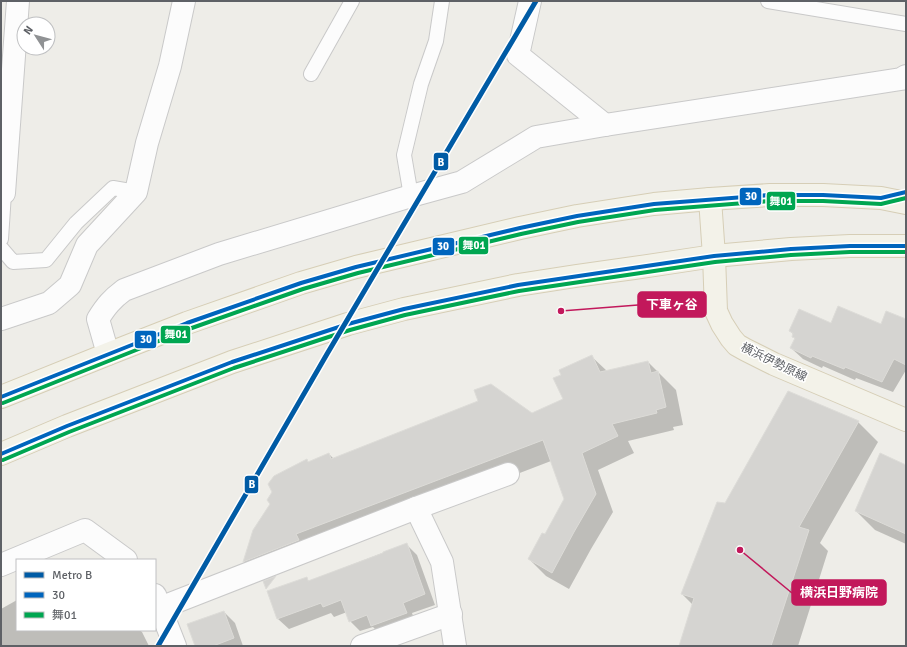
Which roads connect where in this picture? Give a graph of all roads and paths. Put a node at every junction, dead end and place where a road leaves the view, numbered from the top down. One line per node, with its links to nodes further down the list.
1 (18, 1): 13 (street)
2 (184, 1): 11 (street)
3 (352, 1): 8 (lane)
4 (442, 1): 14 (lane)
5 (530, 1): 10 (street)
6 (768, 1): 7 (lane)
7 (906, 24)
8 (311, 74)
9 (906, 76): 10 (street)
10 (605, 125): 14 (street)
11 (136, 192): 20 (lane); 22 (street)
12 (906, 192): 15 (main road)
13 (2, 193): 18 (lane)
14 (411, 196): 23 (street)
15 (881, 198): 16 (main road); 17 (main road)
16 (710, 199): 21 (main road, 横浜伊勢原線); 23 (main road)
17 (906, 203)
18 (1, 239)
19 (906, 246): 21 (main road)
20 (1, 248)
21 (714, 256): 25 (main road, 横浜伊勢原線); 26 (main road)
22 (1, 319)
23 (108, 354): 24 (main road)
24 (1, 397)
25 (906, 420)
26 (1, 454)
27 (508, 474): 28 (street)
28 (416, 508): 31 (street); 32 (street)
29 (125, 559): 30 (street)
30 (1, 565)
31 (158, 601): 33 (street)
32 (451, 614): 34 (street); 35 (street)
33 (175, 646)
34 (362, 646)
35 (456, 646)

